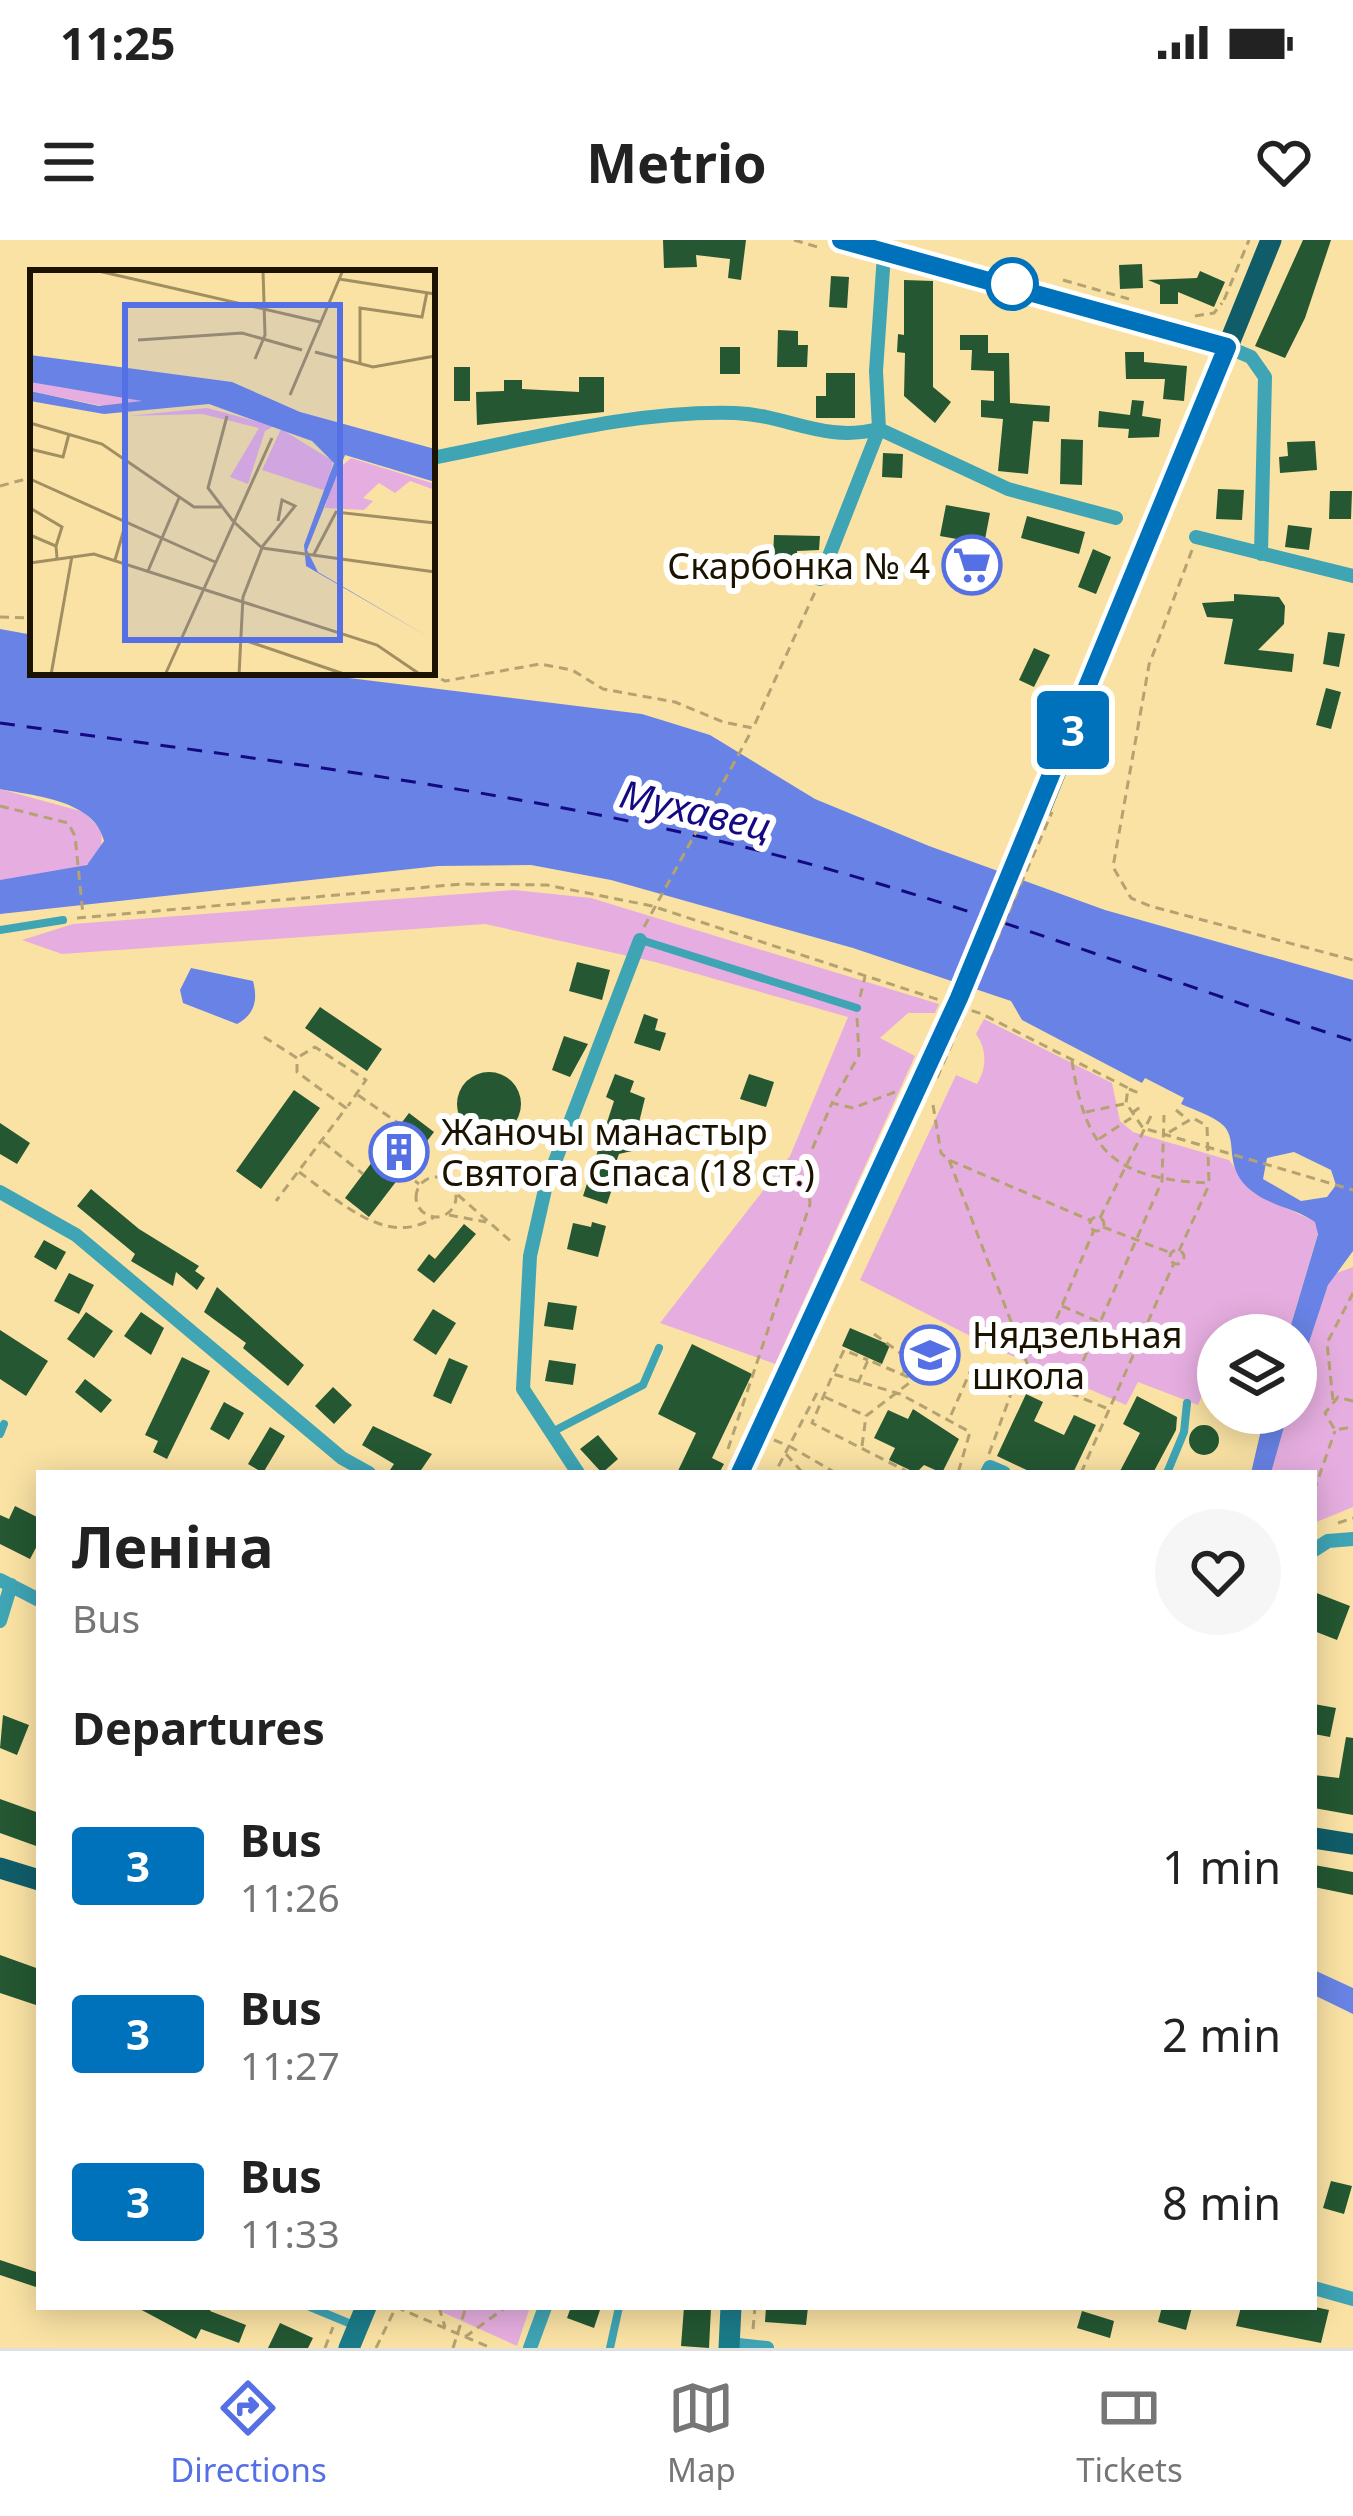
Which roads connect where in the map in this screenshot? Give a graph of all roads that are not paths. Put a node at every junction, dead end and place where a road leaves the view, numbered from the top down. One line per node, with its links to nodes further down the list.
1 (841, 240): 3 (main road)
2 (1271, 240): 4 (main road)
3 (885, 245): 4 (main road); 5 (street)
4 (1227, 347): 9 (street); 12 (main road)
5 (879, 429): 6 (street); 7 (street); 11 (street)
6 (435, 457)
7 (1115, 518)
8 (1196, 537): 9 (street)
9 (1261, 554): 10 (street)
10 (1353, 575)
11 (820, 579)
12 (1041, 808)
13 (64, 920): 14 (lane)
14 (0, 930)
15 (640, 940): 16 (lane); 21 (street)
16 (856, 1009)
17 (928, 1079): 23 (main road)
18 (0, 1192): 22 (street)
19 (659, 1348): 21 (lane)
20 (1187, 1403): 27 (lane)
21 (549, 1434): 26 (street)
22 (342, 1457): 24 (street); 25 (street)
23 (733, 1468)
24 (336, 1470)
25 (364, 1470)
26 (576, 1470)
27 (1169, 1470)
28 (1353, 1539): 29 (street)
29 (1317, 1548)
30 (5, 1582): 31 (street); 32 (street)
31 (36, 1598)
32 (0, 1621)
33 (1317, 1838): 34 (main road)
34 (1353, 1844)
35 (0, 1868): 36 (main road)
36 (36, 1879)
37 (1317, 2289): 38 (street)
38 (1353, 2299)
39 (326, 2310): 43 (lane)
40 (544, 2310): 46 (street)
41 (618, 2310): 47 (lane)
42 (730, 2310): 44 (main road)
43 (362, 2317): 45 (main road)
44 (729, 2346): 48 (street)
45 (349, 2348)
46 (530, 2348)
47 (610, 2348)
48 (766, 2348)

